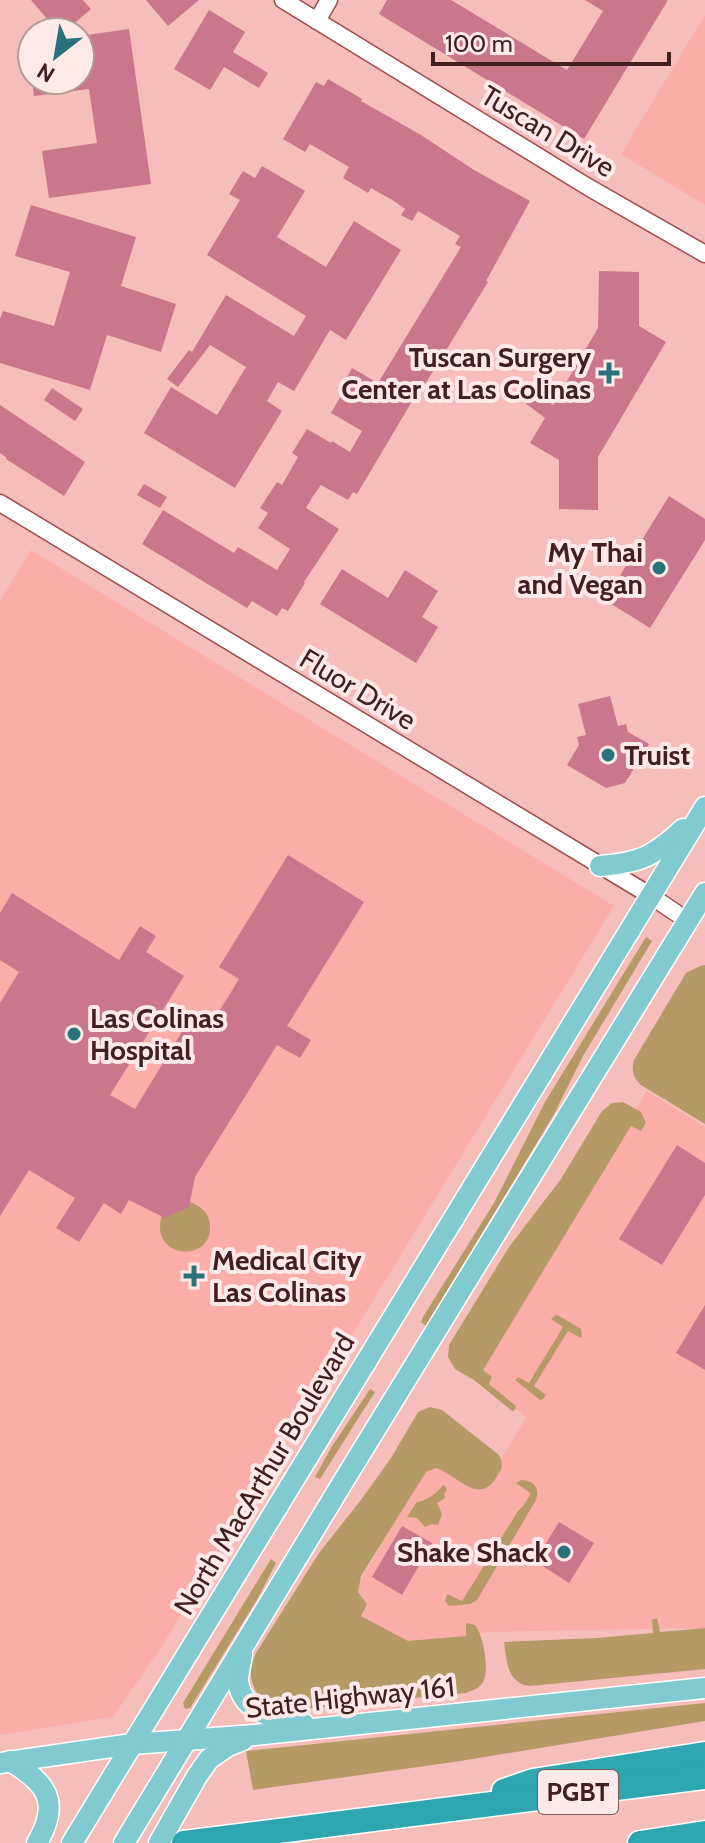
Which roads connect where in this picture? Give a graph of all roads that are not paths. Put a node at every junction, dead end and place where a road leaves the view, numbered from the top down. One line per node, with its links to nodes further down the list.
1 (283, 0): 3 (street, Tuscan Drive)
2 (329, 0): 3 (street)
3 (317, 21): 4 (street, Tuscan Drive)
4 (705, 254)
5 (0, 503): 7 (street, Fluor Drive)
6 (703, 810): 7 (main road); 9 (main road, North MacArthur Boulevard)
7 (600, 866): 9 (street, Fluor Drive)
8 (705, 893): 10 (main road)
9 (651, 896): 10 (street, Fluor Drive); 16 (main road, North MacArthur Boulevard)
10 (688, 921): 11 (main road)
11 (244, 1646): 13 (main road); 15 (main road)
12 (705, 1688): 13 (main road, State Highway 161)
13 (319, 1728): 14 (main road, State Highway 161)
14 (254, 1735): 15 (main road, State Highway 161); 25 (main road)
15 (187, 1739): 16 (main road, State Highway 161); 24 (main road)
16 (132, 1744): 18 (main road, State Highway 161); 23 (main road, North MacArthur Boulevard)
17 (705, 1754): 20 (highway)
18 (5, 1762): 22 (main road)
19 (705, 1777): 20 (highway, PGBT)
20 (452, 1808): 26 (highway, PGBT)
21 (705, 1833): 27 (highway, PGBT)
22 (40, 1837)
23 (72, 1843)
24 (124, 1843)
25 (159, 1843)
26 (184, 1843)
27 (640, 1843)

